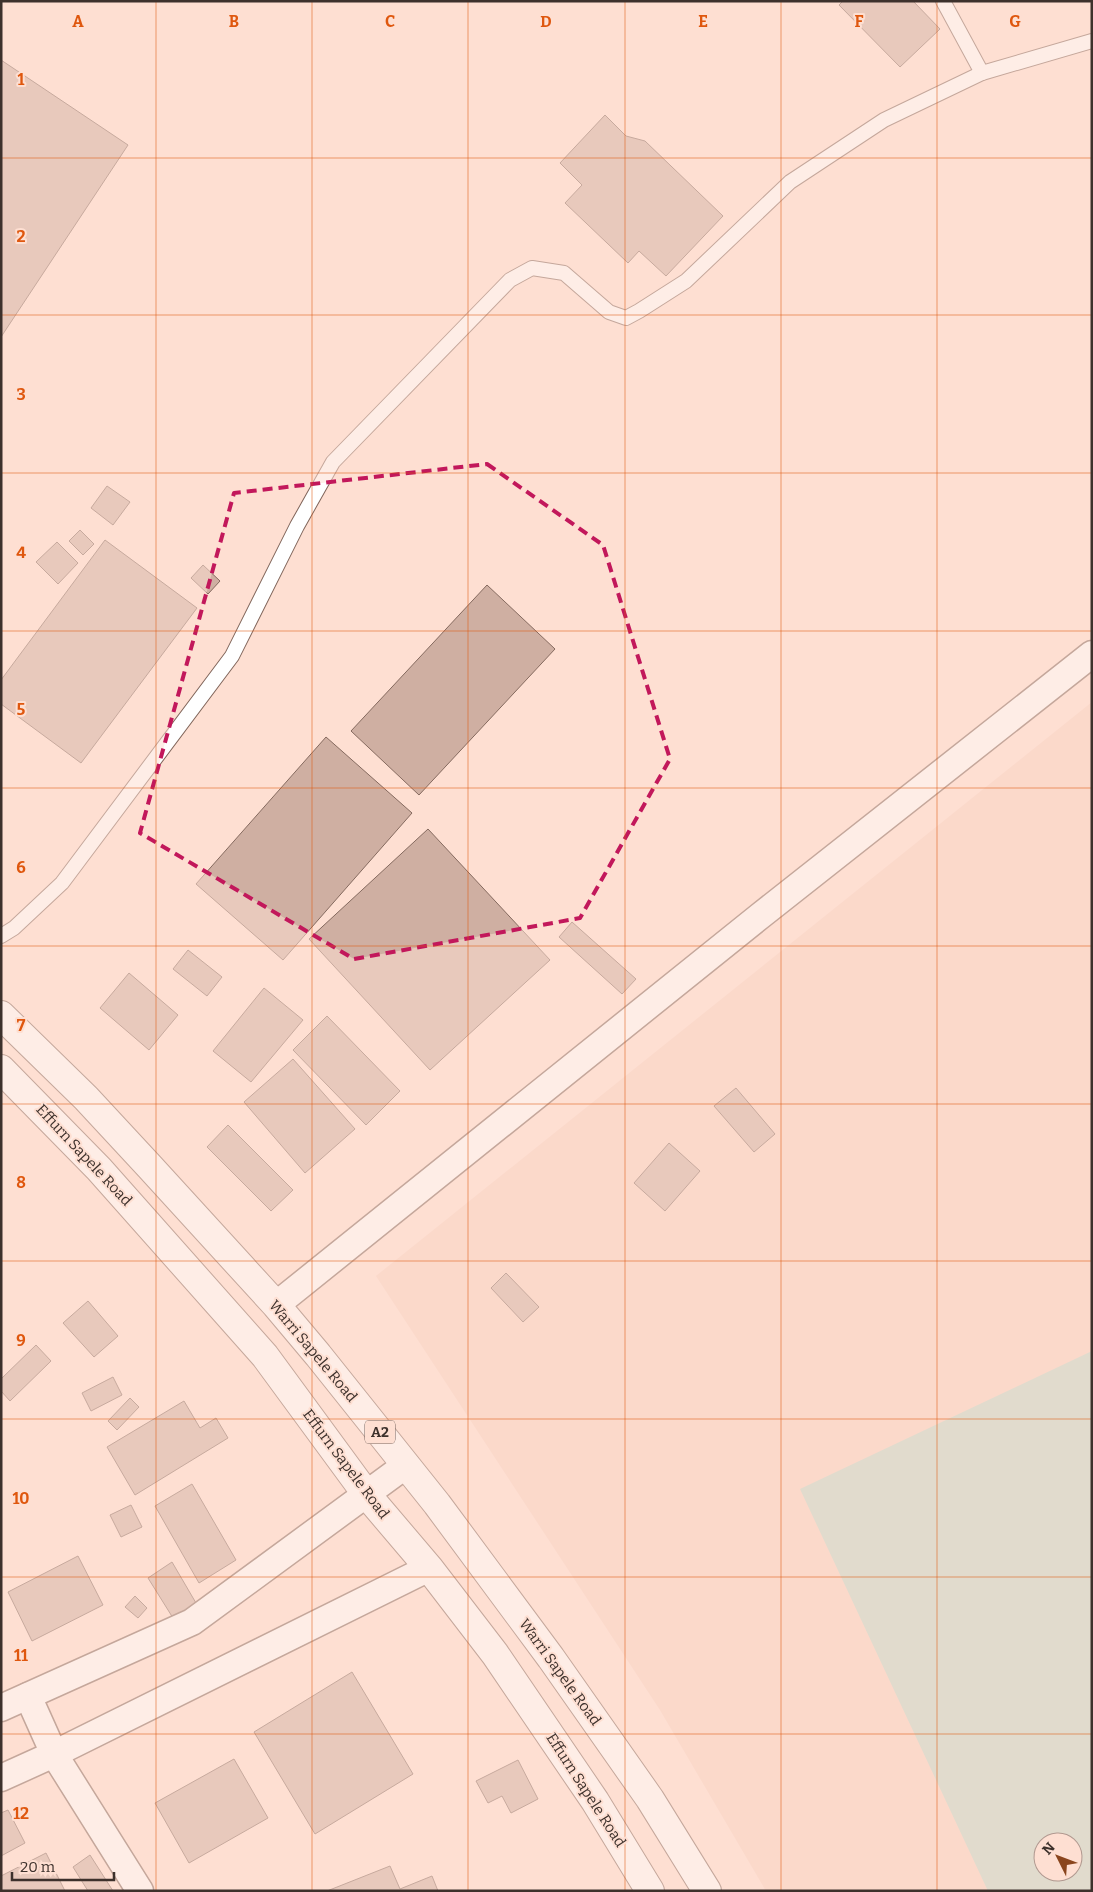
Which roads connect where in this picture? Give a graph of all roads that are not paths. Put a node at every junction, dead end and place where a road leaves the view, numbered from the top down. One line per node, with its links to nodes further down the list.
1 (943, 1): 3 (lane)
2 (1092, 41): 3 (lane)
3 (982, 73): 5 (lane)
4 (1092, 654): 10 (street)
5 (1, 936)
6 (1, 1014): 8 (highway, Warri Sapele Road / A2)
7 (1, 1069): 9 (highway, Effurn Sapele Road)
8 (126, 1141): 9 (highway); 10 (highway, Warri Sapele Road / A2)
9 (99, 1169): 12 (highway, Effurn Sapele Road)
10 (276, 1305): 11 (highway, Warri Sapele Road / A2)
11 (406, 1465): 12 (street); 20 (highway, Warri Sapele Road / A2)
12 (367, 1495): 13 (highway, Effurn Sapele Road); 14 (street)
13 (429, 1568): 16 (street); 19 (highway, Effurn Sapele Road)
14 (28, 1696): 15 (street); 16 (street)
15 (1, 1708)
16 (54, 1754): 17 (street); 18 (street)
17 (1, 1778)
18 (140, 1891)
19 (650, 1891)
20 (707, 1891)

